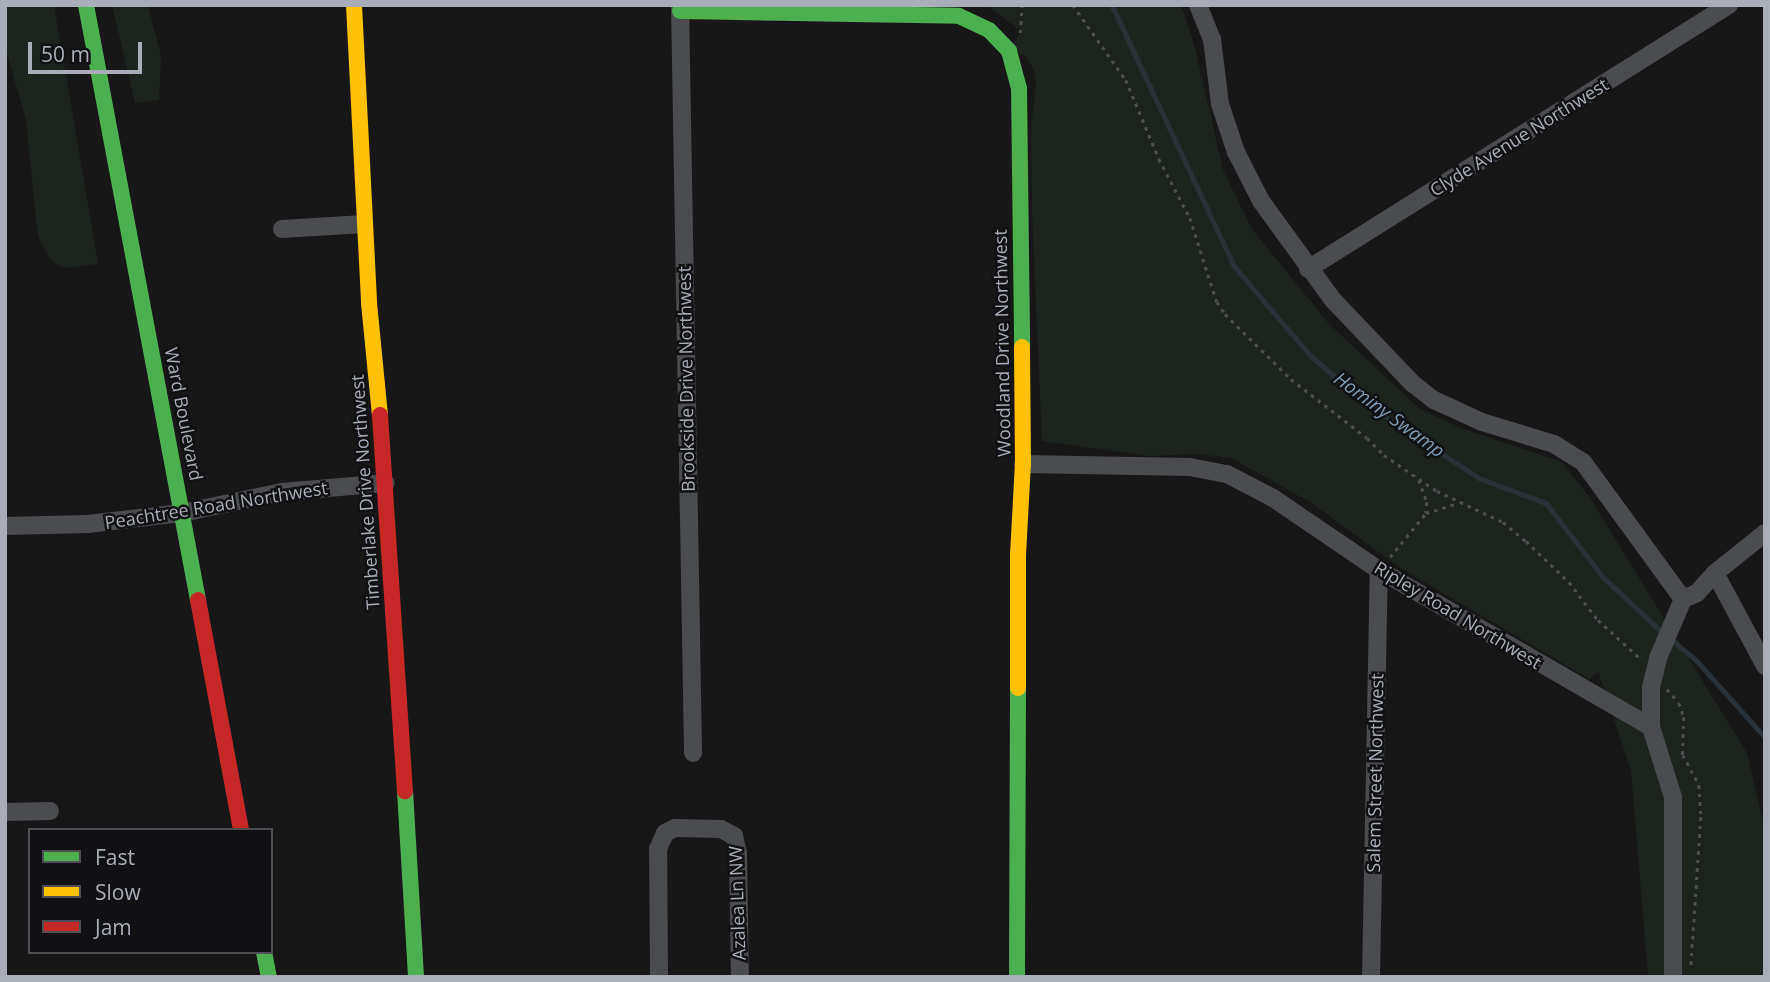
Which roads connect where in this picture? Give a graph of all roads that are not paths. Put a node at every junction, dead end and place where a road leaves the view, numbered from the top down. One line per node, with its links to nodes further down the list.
1 (86, 5): 11 (street, Ward Boulevard)
2 (354, 5): 6 (street, Timberlake Drive Northwest)
3 (1729, 5): 8 (street, Clyde Avenue Northwest)
4 (1199, 6): 8 (street)
5 (680, 8): 9 (street, Woodland Drive Northwest); 19 (street, Brookside Drive Northwest)
6 (364, 224): 7 (street); 10 (street, Timberlake Drive Northwest)
7 (282, 229)
8 (1308, 269): 16 (street)
9 (1023, 464): 14 (street, Ripley Road Northwest); 28 (street, Woodland Drive Northwest)
10 (386, 483): 11 (street, Peachtree Road Northwest); 25 (street, Timberlake Drive Northwest)
11 (182, 513): 12 (street, Peachtree Road Northwest); 22 (street, Ward Boulevard)
12 (5, 526)
13 (1765, 533): 15 (street)
14 (1379, 570): 18 (street, Ripley Road Northwest); 29 (street, Salem Street Northwest)
15 (1715, 573): 16 (street); 17 (street)
16 (1683, 599): 18 (street)
17 (1765, 666)
18 (1651, 727): 30 (street)
19 (693, 753)
20 (50, 811): 21 (street)
21 (5, 812)
22 (241, 828)
23 (264, 954): 24 (street)
24 (269, 977)
25 (416, 977)
26 (659, 977): 27 (street, Azalea Ln NW)
27 (740, 977)
28 (1017, 977)
29 (1371, 977)
30 (1673, 977)

